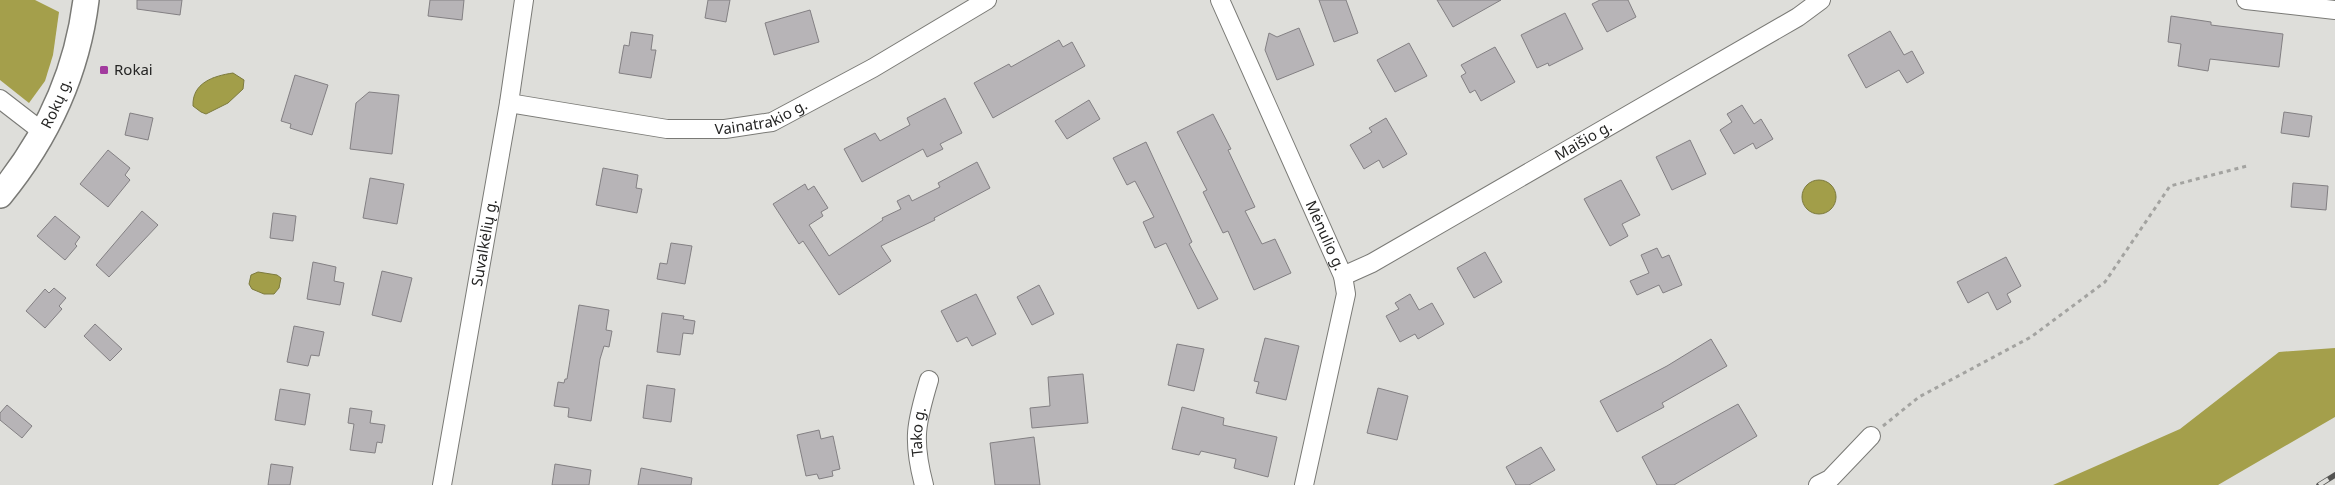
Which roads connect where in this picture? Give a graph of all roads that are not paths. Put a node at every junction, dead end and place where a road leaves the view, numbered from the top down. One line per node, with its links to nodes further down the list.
1 (86, 0): 10 (main road, Rokų g.)
2 (524, 0): 9 (street, Suvalkėlių g.)
3 (986, 0): 9 (street, Vainatrakio g.)
4 (1220, 0): 12 (street, Mėnulio g.)
5 (1821, 0): 12 (street, Maišio g.)
6 (2246, 0): 7 (street)
7 (2335, 10)
8 (0, 99): 10 (street)
9 (509, 103): 15 (street, Suvalkėlių g.)
10 (44, 133): 11 (main road, Rokų g.)
11 (0, 195)
12 (1343, 276): 17 (street, Mėnulio g.)
13 (929, 380): 16 (street, Tako g.)
14 (1871, 436): 18 (street)
15 (442, 485)
16 (924, 485)
17 (1304, 485)
18 (1818, 485)

